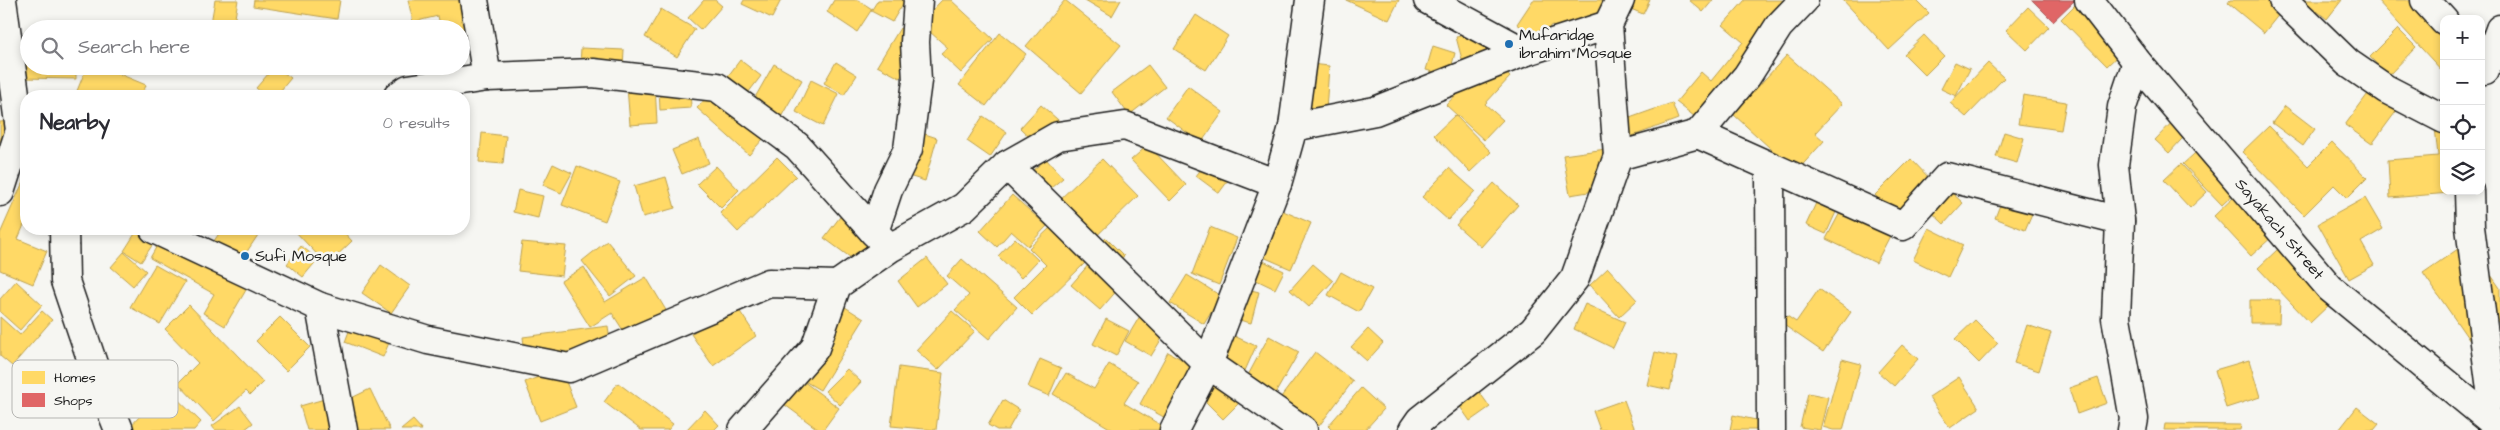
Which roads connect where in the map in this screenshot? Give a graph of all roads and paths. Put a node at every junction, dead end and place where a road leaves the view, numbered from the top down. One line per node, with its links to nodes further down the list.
1 (2, 0): 19 (street)
2 (474, 0): 17 (street)
3 (918, 0): 33 (street)
4 (1310, 0): 21 (street)
5 (1428, 0): 14 (street)
6 (1620, 0): 12 (street)
7 (1804, 0): 22 (street)
8 (2089, 0): 15 (street, Sayakach Street)
9 (2283, 0): 20 (street)
10 (2425, 0): 11 (street)
11 (2440, 17)
12 (1608, 25): 14 (street); 24 (street)
13 (2500, 29): 16 (street)
14 (1524, 52): 21 (street)
15 (2137, 62): 30 (street); 40 (street, Sayakach Street)
16 (2485, 68)
17 (487, 77): 18 (street); 33 (street)
18 (407, 90)
19 (20, 114)
20 (2440, 117)
21 (1293, 127): 27 (street)
22 (1698, 134): 24 (street); 26 (street)
23 (20, 141): 28 (street)
24 (1618, 156): 46 (street)
25 (1007, 165): 27 (street); 33 (street); 37 (street)
26 (1770, 168): 30 (street); 47 (street)
27 (1277, 184): 37 (street)
28 (0, 192)
29 (2469, 195): 38 (street)
30 (2120, 222): 48 (street)
31 (64, 235): 36 (street)
32 (167, 235): 35 (street)
33 (882, 240): 34 (street)
34 (837, 285): 35 (street); 43 (street)
35 (320, 307): 42 (street)
36 (92, 360)
37 (1208, 364): 44 (street); 45 (street)
38 (2492, 397)
39 (114, 418): 41 (street)
40 (2500, 428)
41 (119, 430)
42 (343, 430)
43 (743, 430)
44 (1174, 430)
45 (1303, 430)
46 (1413, 430)
47 (1771, 430)
48 (2132, 430)

